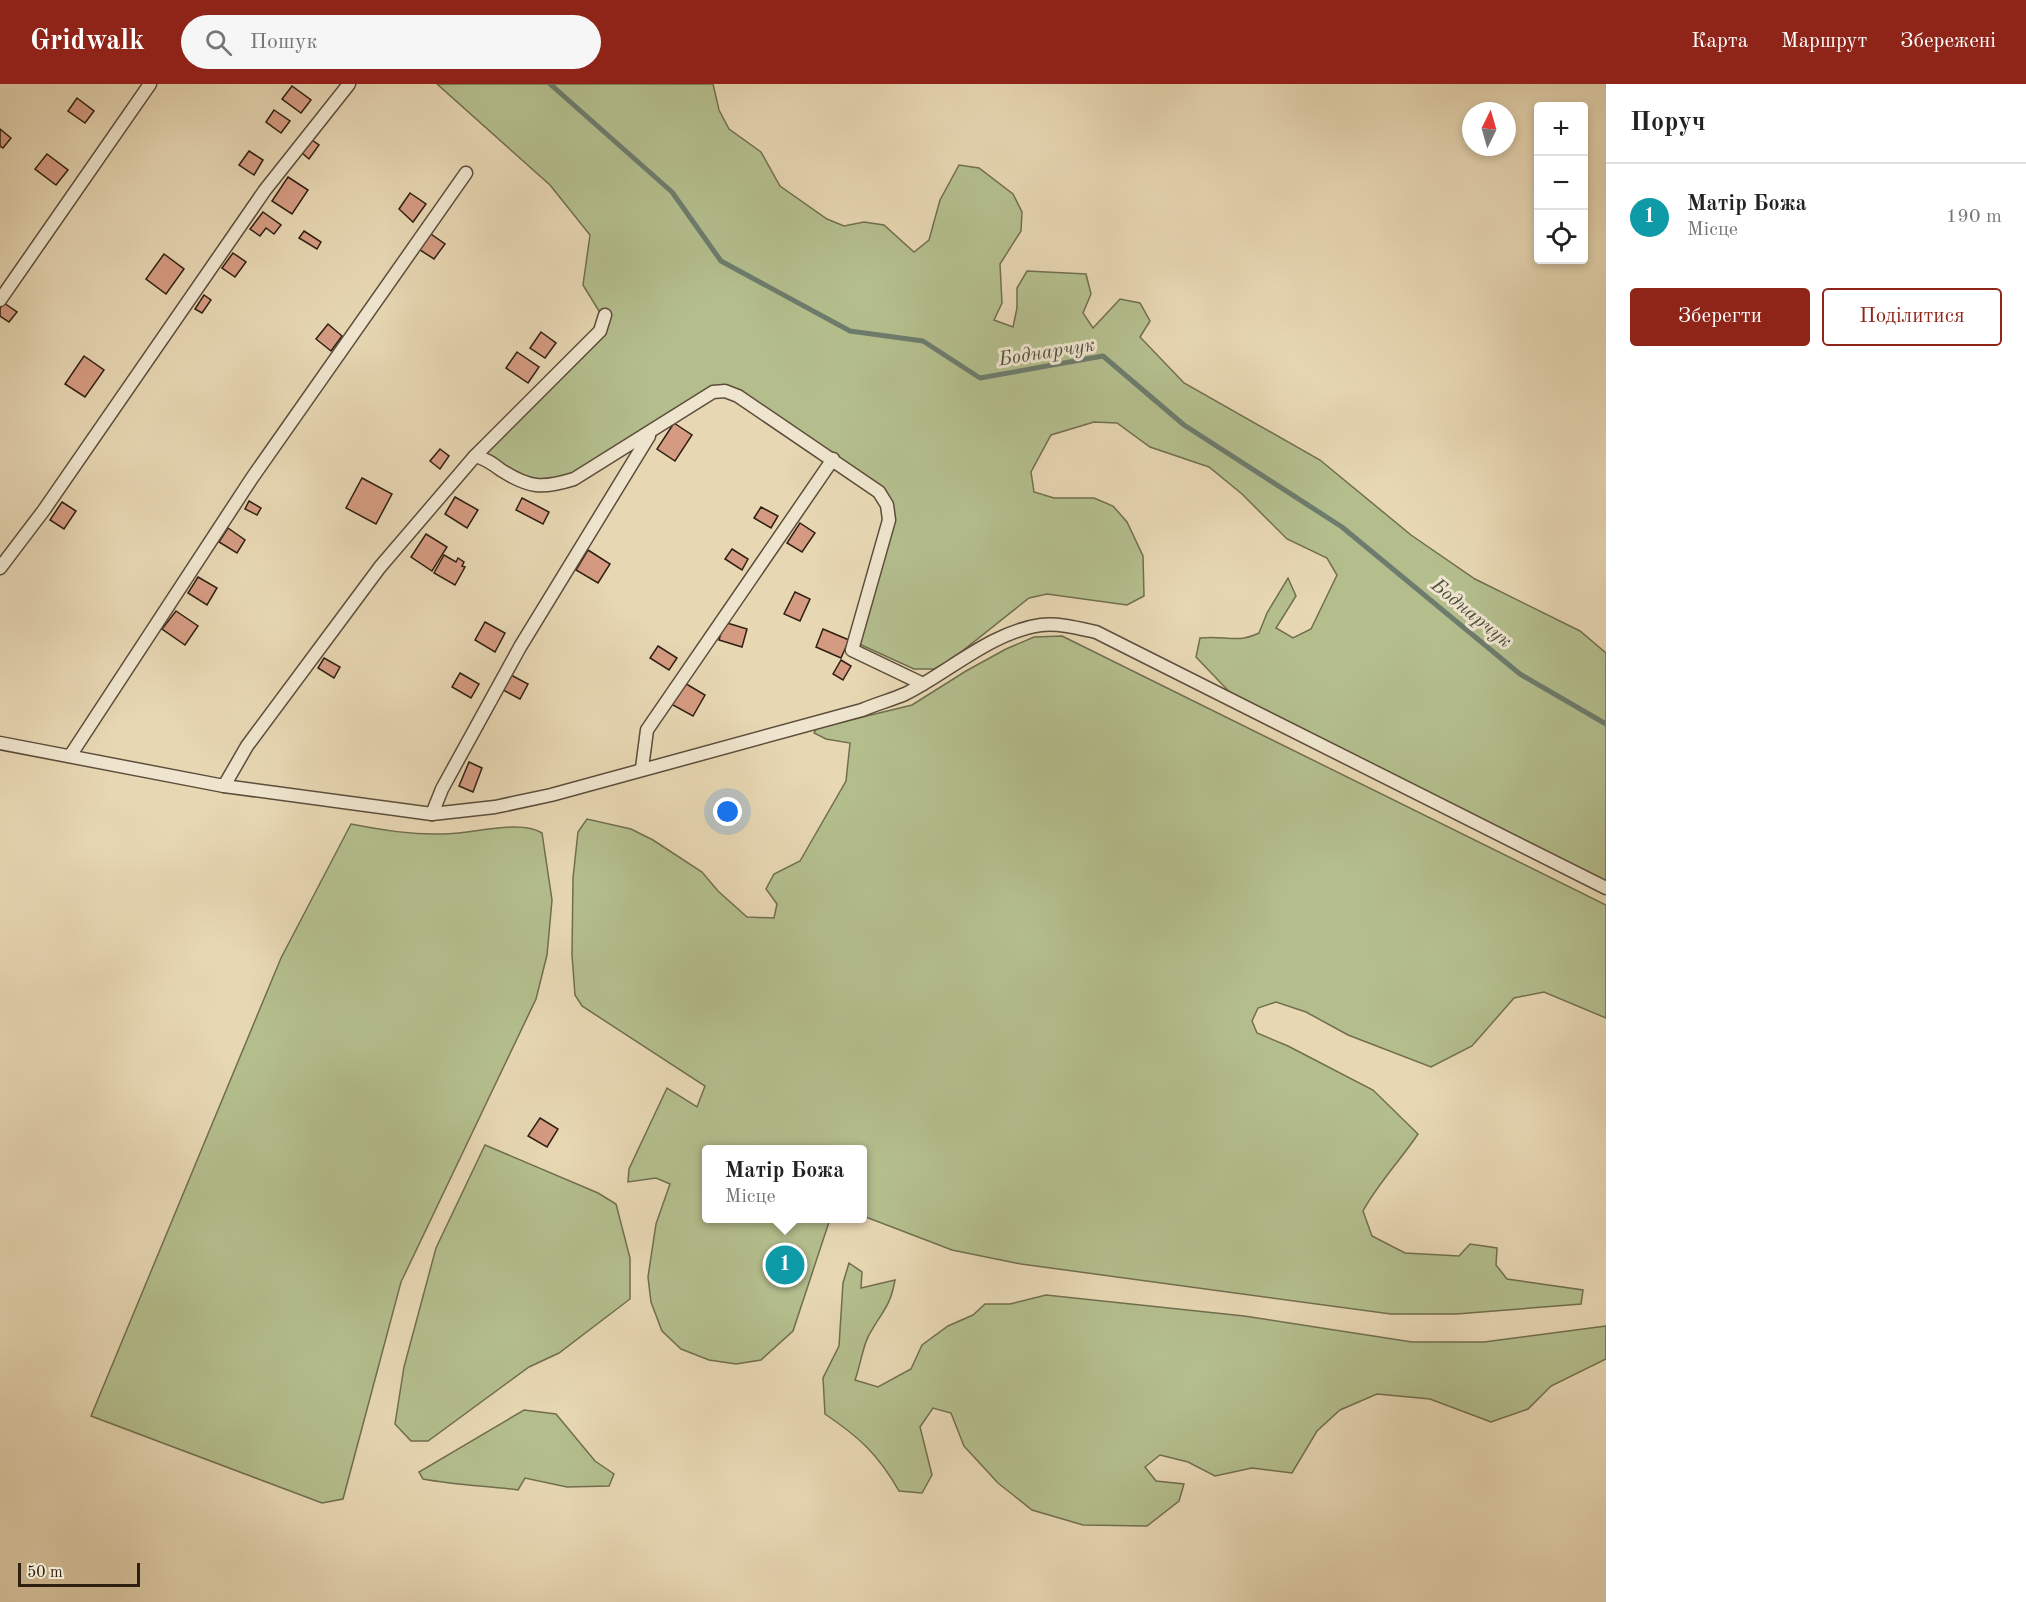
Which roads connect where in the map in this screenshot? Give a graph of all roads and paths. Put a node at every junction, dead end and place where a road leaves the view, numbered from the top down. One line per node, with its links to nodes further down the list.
1 (150, 84): 4 (street)
2 (349, 84): 9 (street)
3 (466, 173): 12 (street)
4 (0, 300)
5 (605, 315): 7 (street)
6 (651, 433): 7 (street); 8 (street); 15 (street)
7 (476, 456): 14 (street)
8 (833, 459): 10 (street); 13 (street)
9 (0, 568)
10 (923, 684): 13 (street); 16 (street)
11 (0, 743): 12 (street)
12 (70, 756): 14 (street)
13 (642, 768): 15 (street)
14 (224, 786): 15 (street)
15 (432, 814)
16 (1606, 888)

